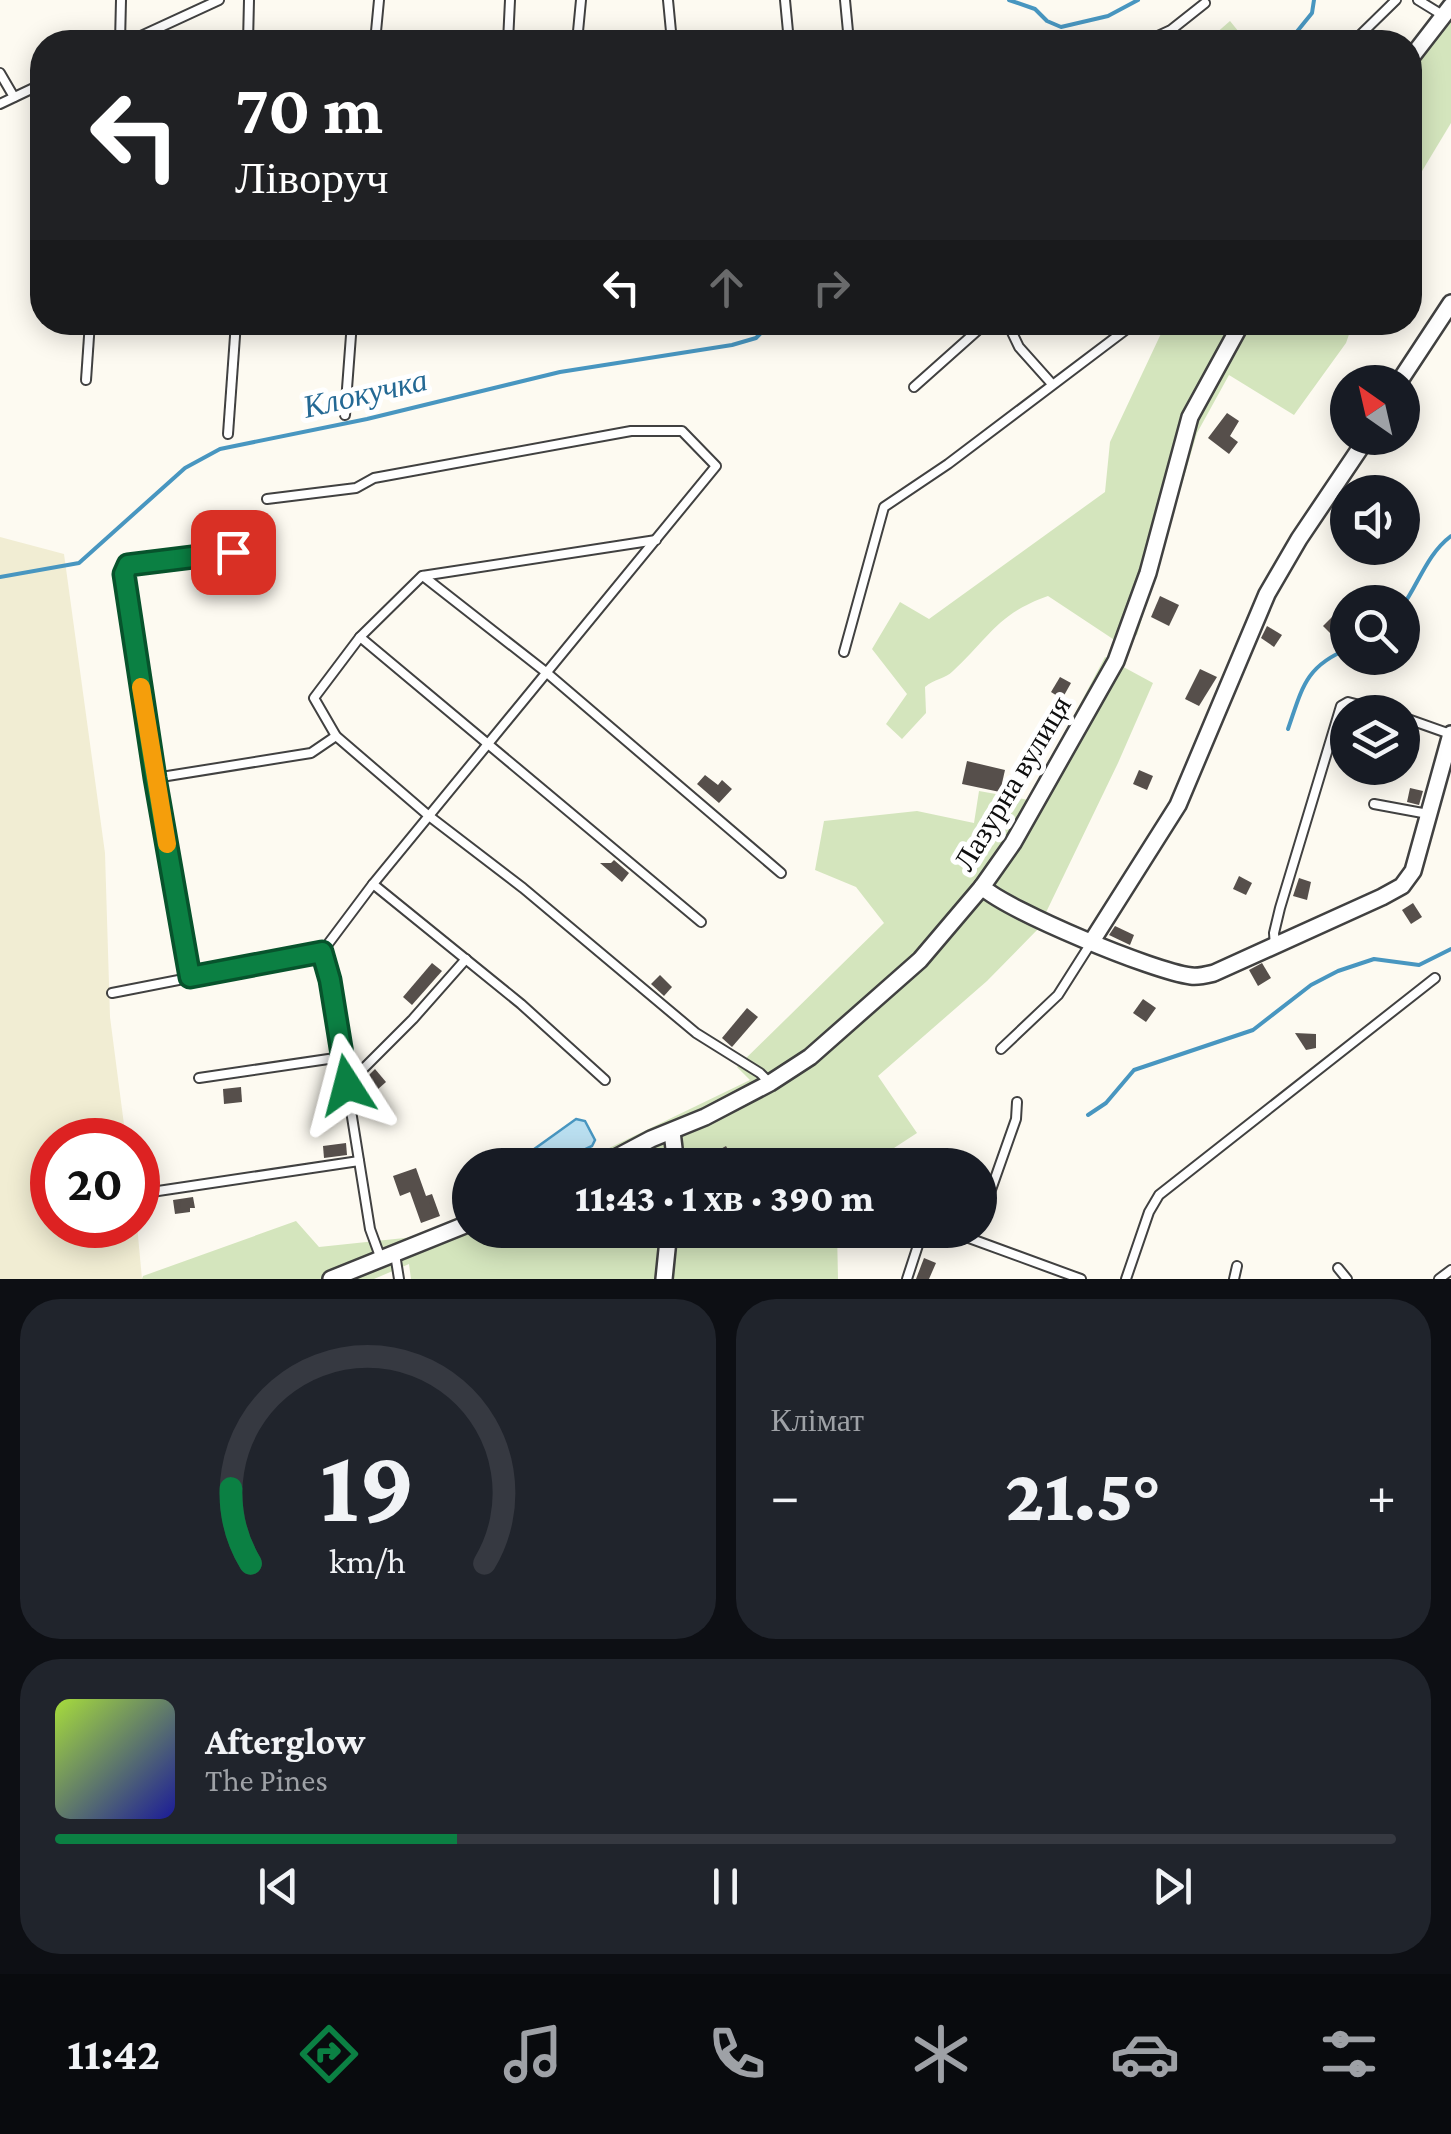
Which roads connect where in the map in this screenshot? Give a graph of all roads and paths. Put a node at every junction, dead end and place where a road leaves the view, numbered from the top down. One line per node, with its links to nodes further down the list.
1 (121, 0): 14 (lane)
2 (219, 0): 15 (lane)
3 (249, 0): 16 (lane)
4 (379, 0): 17 (lane)
5 (510, 0): 18 (lane)
6 (581, 0): 19 (lane)
7 (668, 0): 20 (lane)
8 (786, 0): 21 (lane)
9 (845, 0): 22 (lane)
10 (1396, 0): 24 (lane)
11 (1418, 0): 13 (lane)
12 (1205, 3): 23 (lane)
13 (1448, 11): 25 (street)
14 (120, 30)
15 (154, 30)
16 (248, 30)
17 (376, 30)
18 (509, 30)
19 (579, 30)
20 (671, 30)
21 (788, 30)
22 (849, 30)
23 (1171, 30)
24 (1365, 30)
25 (1422, 44)
26 (0, 73): 28 (lane)
27 (30, 90): 28 (lane)
28 (14, 98): 29 (lane)
29 (0, 104)
30 (1451, 303): 38 (street)
31 (89, 335): 39 (lane)
32 (235, 335): 43 (lane)
33 (351, 335): 42 (lane)
34 (972, 335): 41 (lane)
35 (1013, 335): 40 (lane)
36 (1118, 335): 40 (lane)
37 (1235, 335): 63 (street, Лазурна вулиця)
38 (1410, 365)
39 (86, 380)
40 (1052, 384): 50 (lane)
41 (914, 386)
42 (345, 415)
43 (228, 434)
44 (1355, 455): 65 (street)
45 (268, 499): 46 (lane)
46 (656, 540): 48 (lane); 51 (lane)
47 (268, 548): 57 (lane)
48 (422, 576): 49 (lane); 51 (lane)
49 (360, 637): 54 (lane); 56 (lane)
50 (844, 652)
51 (547, 673): 56 (lane); 61 (lane)
52 (1420, 723): 53 (lane)
53 (1451, 734): 59 (street)
54 (336, 736): 57 (lane); 60 (lane)
55 (1330, 740): 66 (lane)
56 (490, 743): 60 (lane); 64 (lane)
57 (155, 778): 69 (lane)
58 (1374, 804): 59 (lane)
59 (1428, 814): 66 (street)
60 (429, 816): 62 (lane); 76 (lane)
61 (782, 872)
62 (373, 884): 67 (lane); 68 (lane)
63 (982, 887): 65 (street); 76 (street, Лазурна вулиця)
64 (701, 922)
65 (1092, 941): 66 (street); 72 (lane)
66 (1275, 946)
67 (322, 952): 69 (lane); 73 (lane)
68 (466, 959): 75 (lane); 77 (lane)
69 (190, 977): 71 (lane)
70 (1435, 978): 98 (lane)
71 (112, 992)
72 (1001, 1049)
73 (342, 1057): 74 (lane); 77 (lane)
74 (200, 1078)
75 (605, 1080)
76 (770, 1083): 79 (street, Лазурна вулиця)
77 (347, 1085): 82 (lane)
78 (1017, 1102): 83 (lane)
79 (672, 1132): 80 (street, Лазурна вулиця); 81 (street)
80 (634, 1148)
81 (674, 1148)
82 (359, 1162): 84 (lane); 89 (lane)
83 (997, 1173)
84 (160, 1191)
85 (452, 1230): 89 (street)
86 (997, 1244): 97 (lane)
87 (668, 1248): 95 (street)
88 (917, 1248): 96 (lane)
89 (388, 1256): 93 (street); 94 (lane)
90 (1238, 1266): 99 (lane)
91 (1338, 1268): 100 (lane)
92 (1451, 1270): 101 (lane)
93 (332, 1279)
94 (399, 1279)
95 (664, 1279)
96 (907, 1279)
97 (1081, 1279)
98 (1126, 1279)
99 (1234, 1279)
100 (1347, 1279)
101 (1439, 1279)

